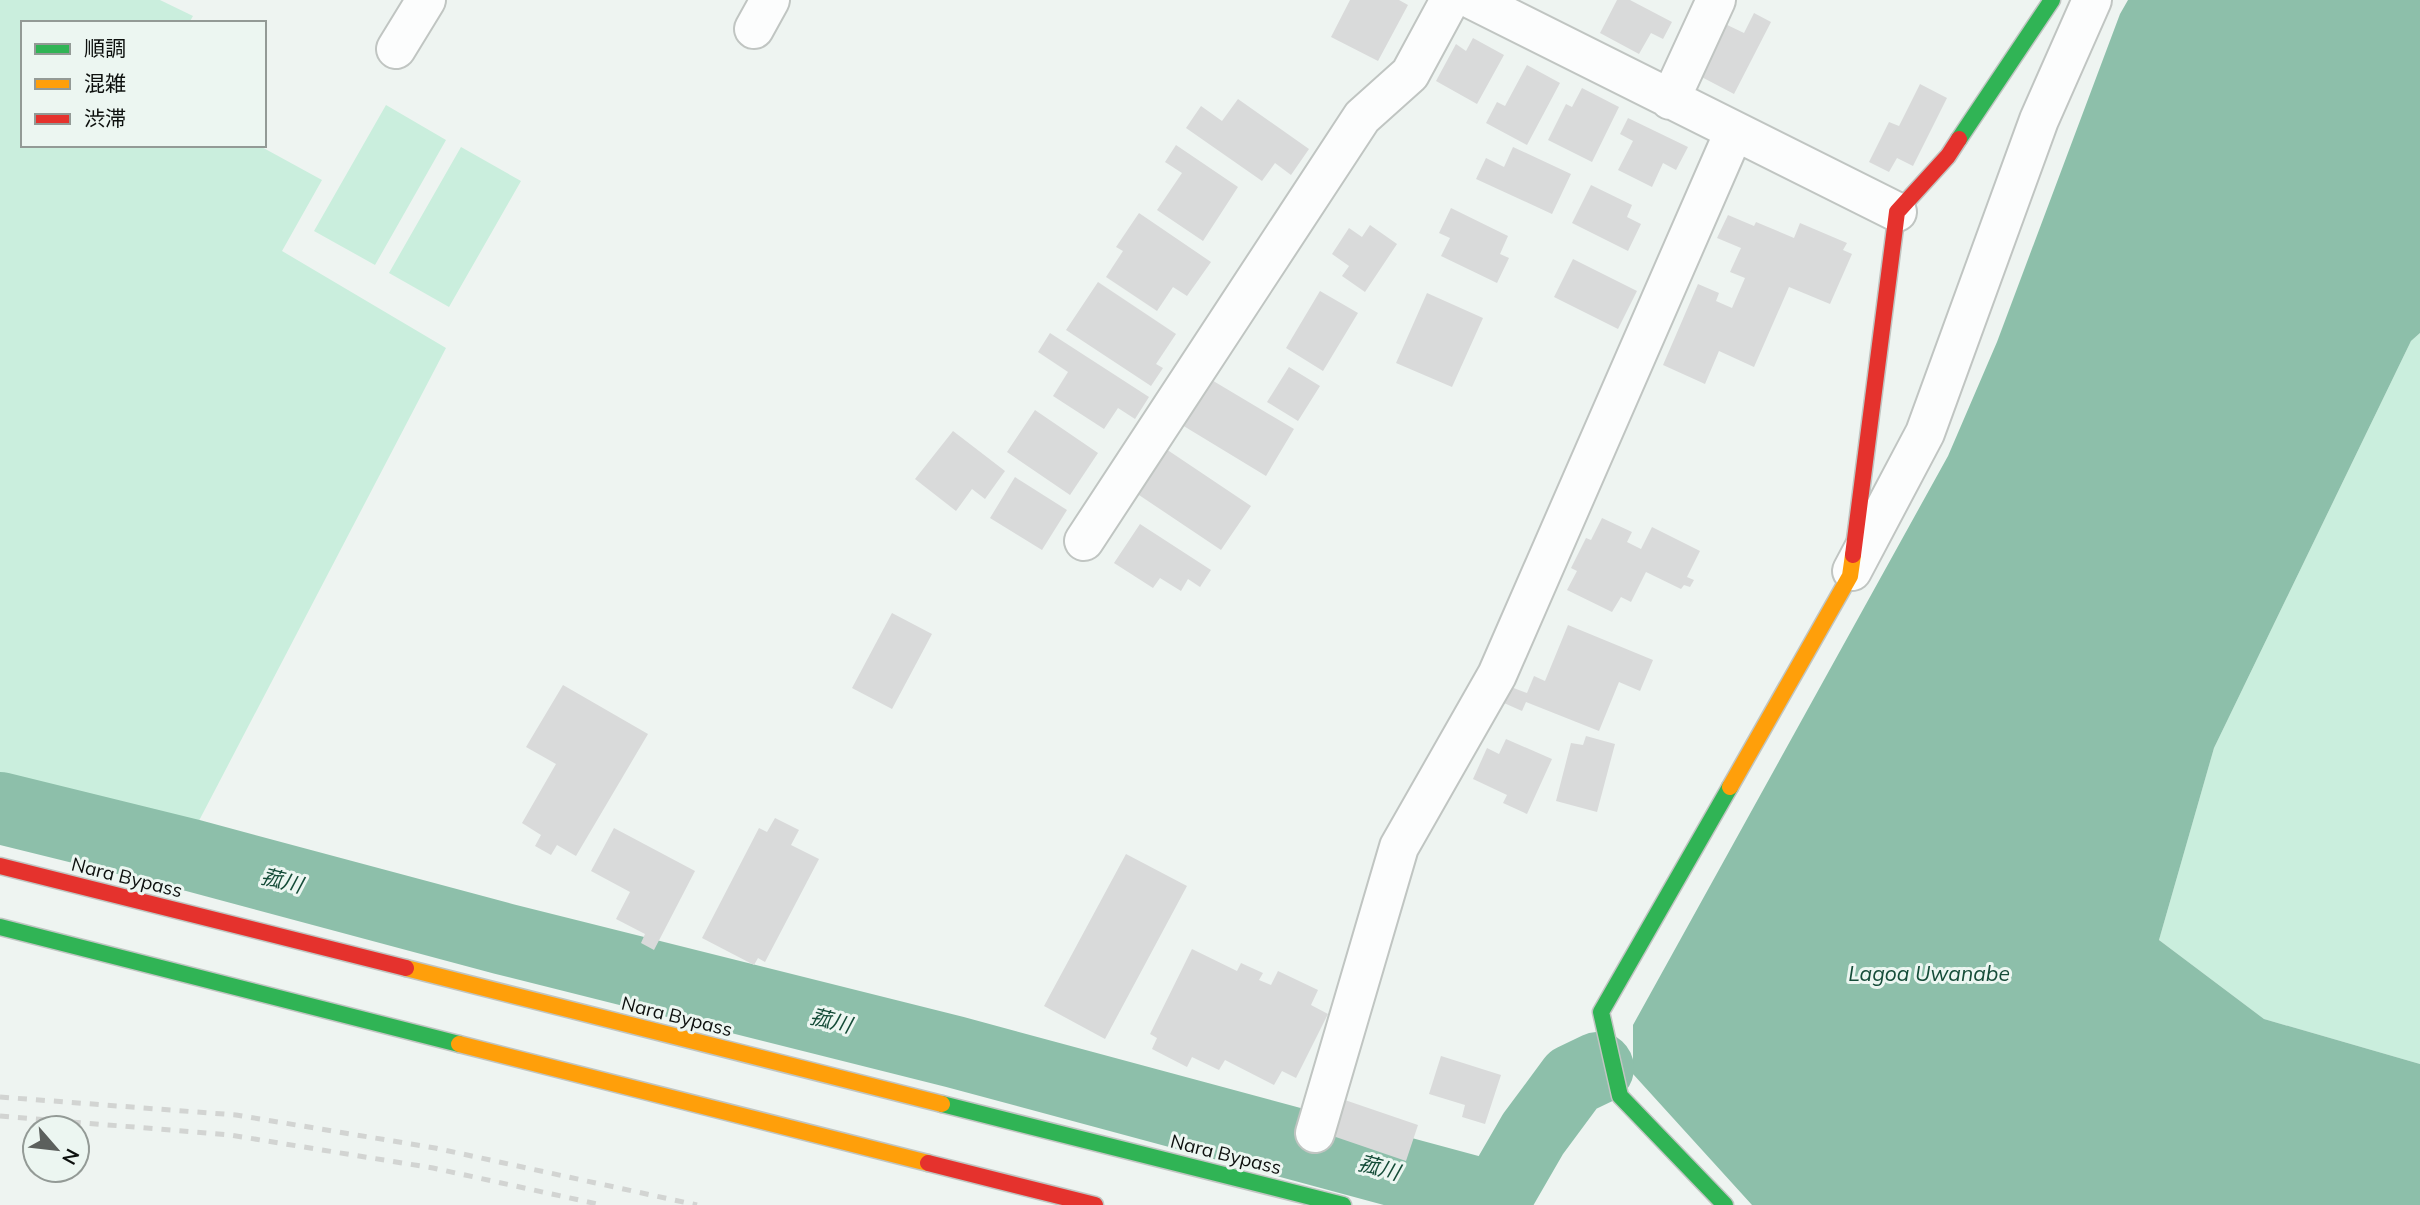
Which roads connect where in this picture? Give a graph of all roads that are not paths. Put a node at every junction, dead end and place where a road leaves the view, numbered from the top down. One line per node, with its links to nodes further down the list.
1 (426, 0): 7 (street)
2 (1450, 0): 11 (street)
3 (1473, 0): 8 (street)
4 (1716, 0): 8 (street)
5 (2052, 0): 10 (main road)
6 (2092, 0): 12 (street)
7 (396, 49)
8 (1670, 100): 9 (street)
9 (1734, 132): 10 (street); 15 (street)
10 (1897, 212): 12 (main road)
11 (1084, 541)
12 (1850, 576): 18 (main road)
13 (0, 866): 17 (main road, Nara Bypass)
14 (0, 927): 16 (main road)
15 (1315, 1133)
16 (1095, 1205)
17 (1343, 1205)
18 (1725, 1205)

